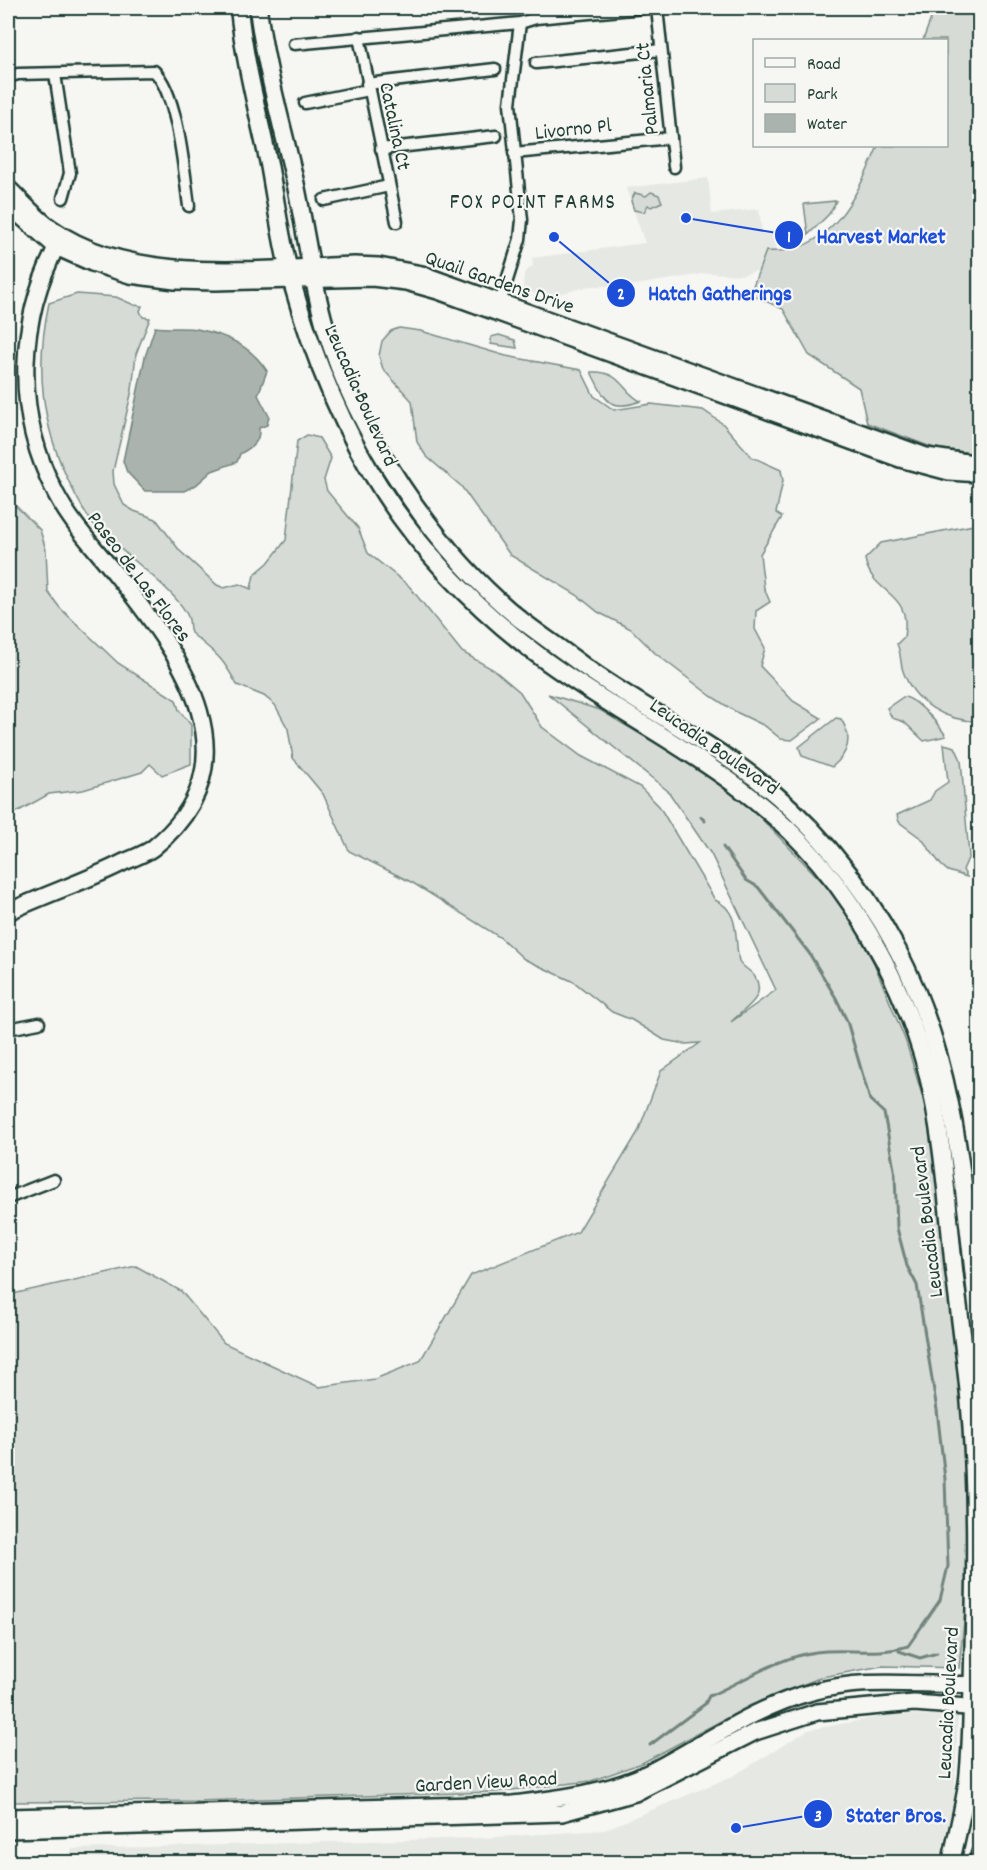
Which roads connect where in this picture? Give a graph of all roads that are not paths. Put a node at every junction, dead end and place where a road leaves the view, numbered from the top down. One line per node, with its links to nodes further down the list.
1 (239, 8): 29 (main road, Leucadia Boulevard)
2 (258, 8): 28 (main road, Leucadia Boulevard)
3 (643, 8): 5 (street)
4 (657, 8): 8 (street, Palmaria Ct)
5 (520, 23): 6 (street); 18 (street)
6 (359, 37): 7 (street); 13 (street, Catalina Ct)
7 (294, 44)
8 (661, 50): 9 (street); 16 (street, Palmaria Ct)
9 (536, 63)
10 (495, 69): 13 (street)
11 (55, 74): 12 (street); 22 (street); 25 (street)
12 (8, 77)
13 (368, 87): 14 (street); 17 (street, Catalina Ct)
14 (305, 103)
15 (496, 136): 17 (street)
16 (670, 138): 18 (street, Livorno Pl); 19 (street, Palmaria Ct)
17 (381, 149): 20 (street, Catalina Ct)
18 (514, 153): 30 (street)
19 (674, 167)
20 (390, 186): 23 (street); 26 (street, Catalina Ct)
21 (8, 188): 27 (main road, Quail Gardens Drive)
22 (63, 198)
23 (324, 200)
24 (8, 205): 27 (main road, Quail Gardens Drive)
25 (189, 206)
26 (397, 222)
27 (59, 241): 29 (main road, Quail Gardens Drive); 33 (main road, Paseo de Las Flores)
28 (314, 273): 29 (main road, Quail Gardens Drive); 30 (main road, Quail Gardens Drive); 38 (main road, Leucadia Boulevard)
29 (291, 274): 39 (main road, Leucadia Boulevard)
30 (498, 308): 31 (main road, Quail Gardens Drive); 32 (main road, Quail Gardens Drive)
31 (980, 464)
32 (980, 474)
33 (8, 912)
34 (39, 1023): 35 (street)
35 (8, 1029)
36 (54, 1180): 37 (street)
37 (8, 1198)
38 (980, 1329)
39 (976, 1684): 40 (main road, Leucadia Boulevard); 41 (main road, Garden View Road)
40 (975, 1707): 42 (main road, Garden View Road); 44 (main road, Leucadia Boulevard)
41 (8, 1816)
42 (8, 1830)
43 (980, 1854): 45 (main road)
44 (951, 1863)
45 (978, 1863)

